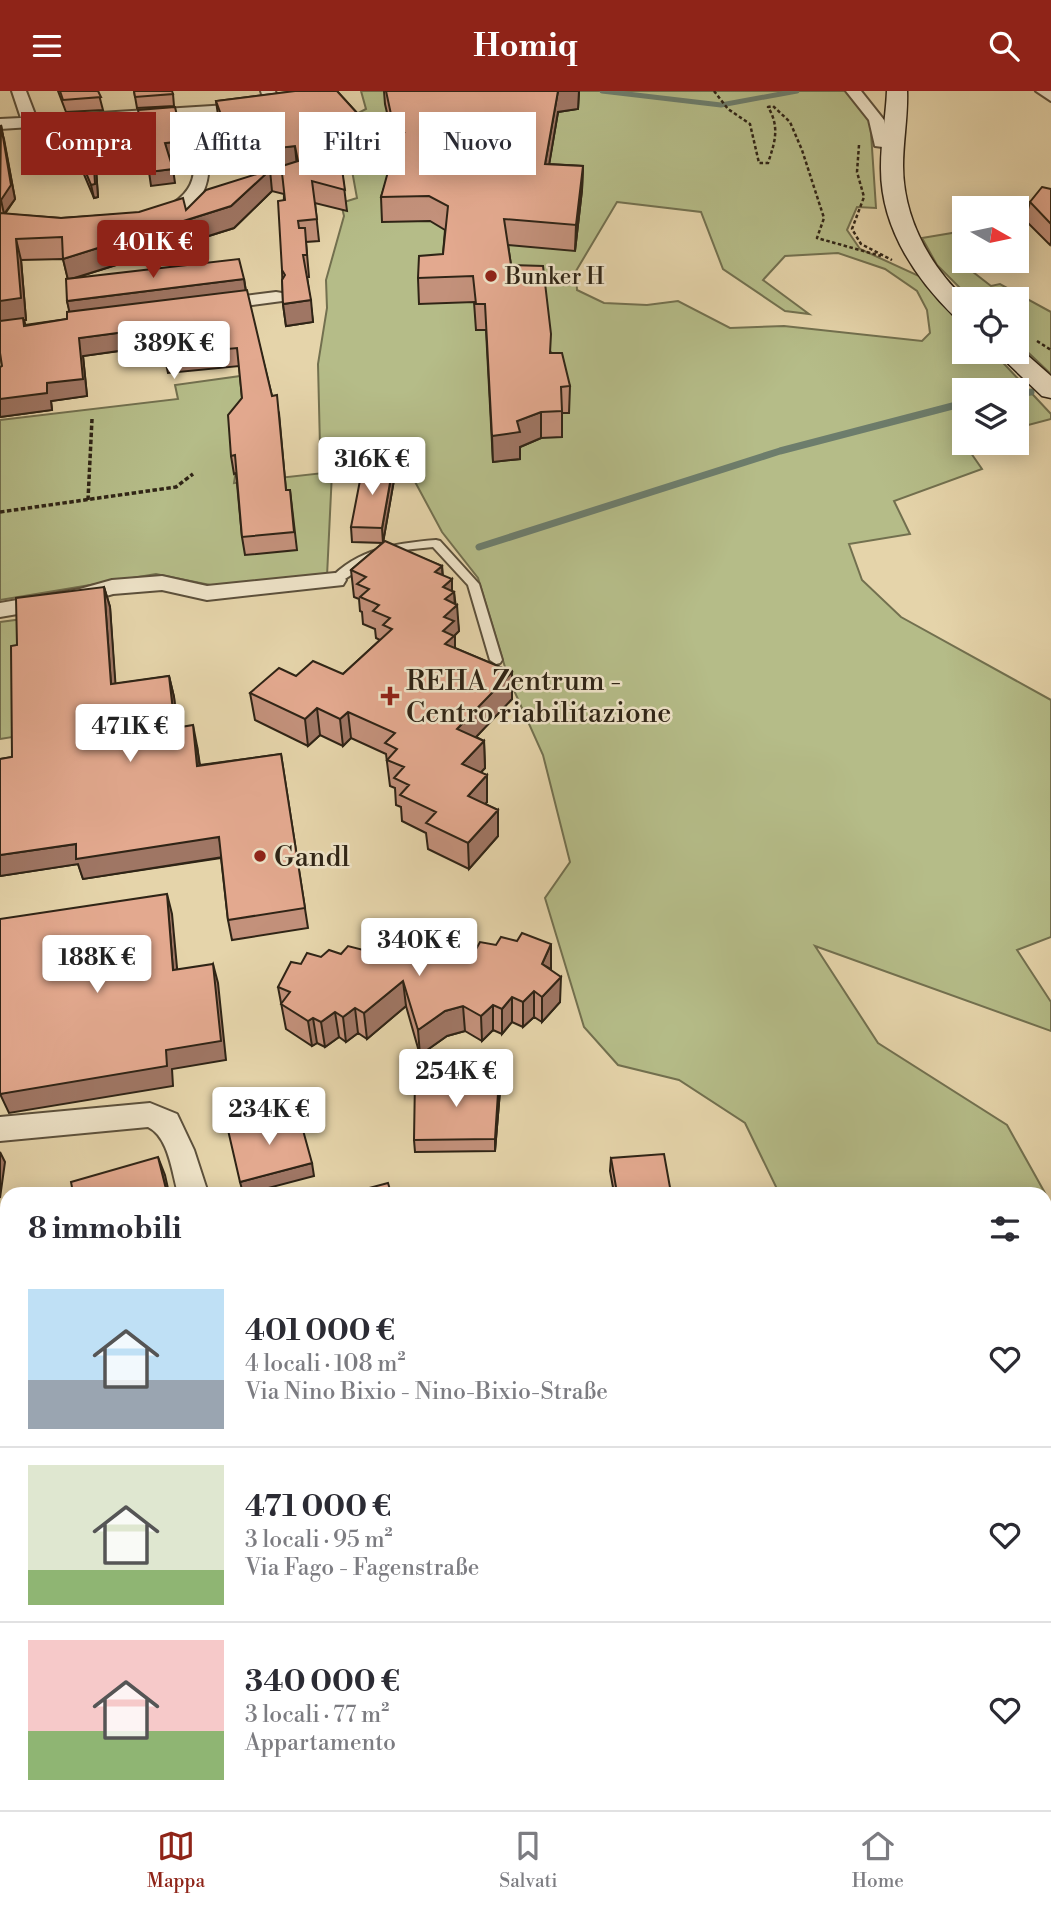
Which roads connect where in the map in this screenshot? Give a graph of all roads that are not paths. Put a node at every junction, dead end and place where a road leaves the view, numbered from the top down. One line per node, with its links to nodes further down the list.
1 (19, 91): 9 (street)
2 (268, 91): 8 (street)
3 (853, 91): 13 (street)
4 (897, 91): 13 (main road)
5 (1043, 91): 6 (street)
6 (1051, 97)
7 (191, 105): 8 (street); 10 (street); 14 (street)
8 (264, 107)
9 (26, 112)
10 (148, 112)
11 (21, 123): 12 (street)
12 (0, 124)
13 (893, 146): 16 (main road)
14 (136, 225)
15 (276, 297): 17 (street)
16 (952, 299)
17 (193, 307)
18 (1022, 364): 19 (main road)
19 (1051, 390)
20 (334, 580): 21 (street); 22 (lane)
21 (0, 610)
22 (496, 660)
23 (0, 1129): 24 (street)
24 (191, 1187)

